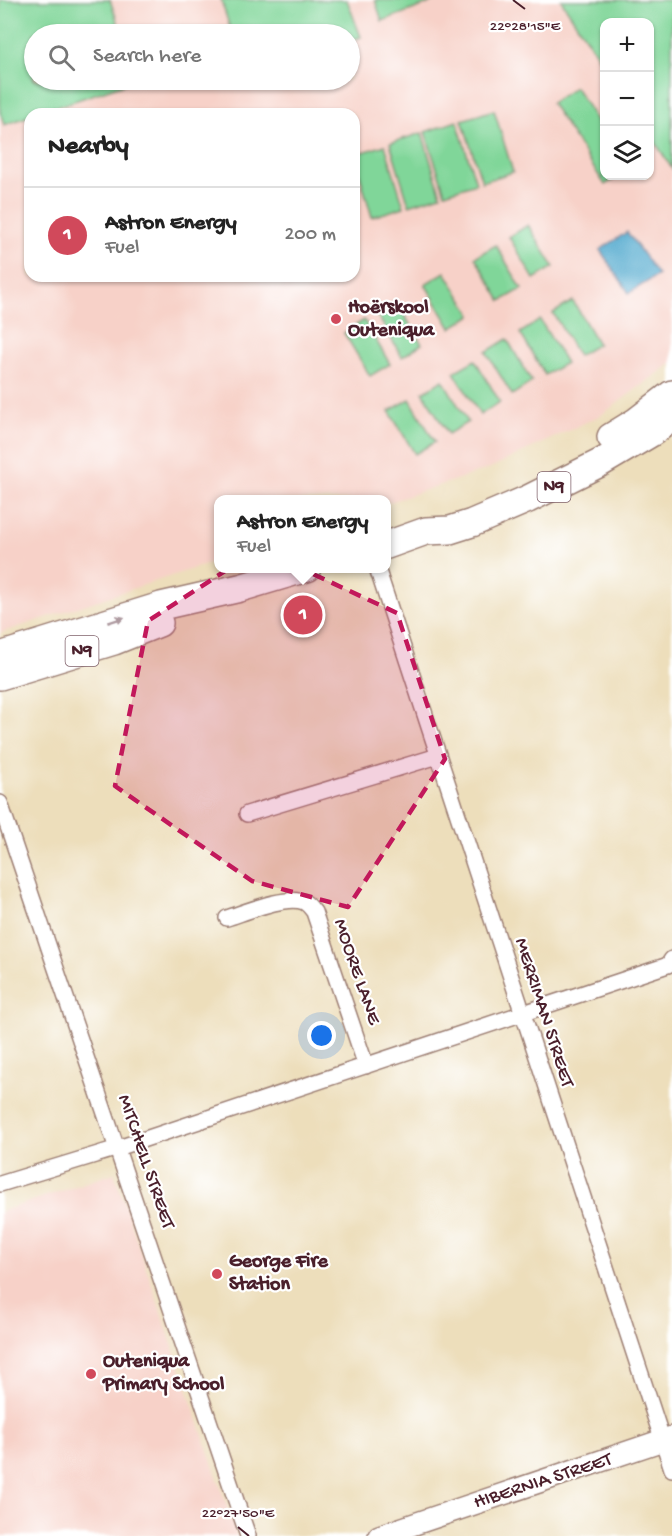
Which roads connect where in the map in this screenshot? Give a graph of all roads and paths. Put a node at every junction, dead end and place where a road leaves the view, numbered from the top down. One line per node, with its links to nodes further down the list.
1 (672, 394): 3 (highway, N9)
2 (672, 418): 3 (highway, N9)
3 (426, 531): 4 (highway, N9)
4 (391, 543)
5 (291, 573): 7 (highway, N9)
6 (379, 573): 10 (street, MERRIMAN STREET)
7 (240, 588): 8 (highway, N9, one-way to 7); 9 (highway, N9)
8 (0, 656)
9 (0, 676)
10 (438, 756): 12 (street); 15 (street, MERRIMAN STREET)
11 (0, 803): 17 (street, MITCHELL STREET)
12 (247, 814)
13 (227, 918): 16 (street, MOORE LANE)
14 (671, 966): 15 (street)
15 (521, 1012): 16 (street); 19 (street, MERRIMAN STREET)
16 (366, 1066): 17 (street)
17 (118, 1148): 18 (street); 21 (street, MITCHELL STREET)
18 (0, 1184)
19 (667, 1439): 20 (street, MERRIMAN STREET); 22 (street, HIBERNIA STREET)
20 (672, 1469)
21 (249, 1536)
22 (379, 1536)

